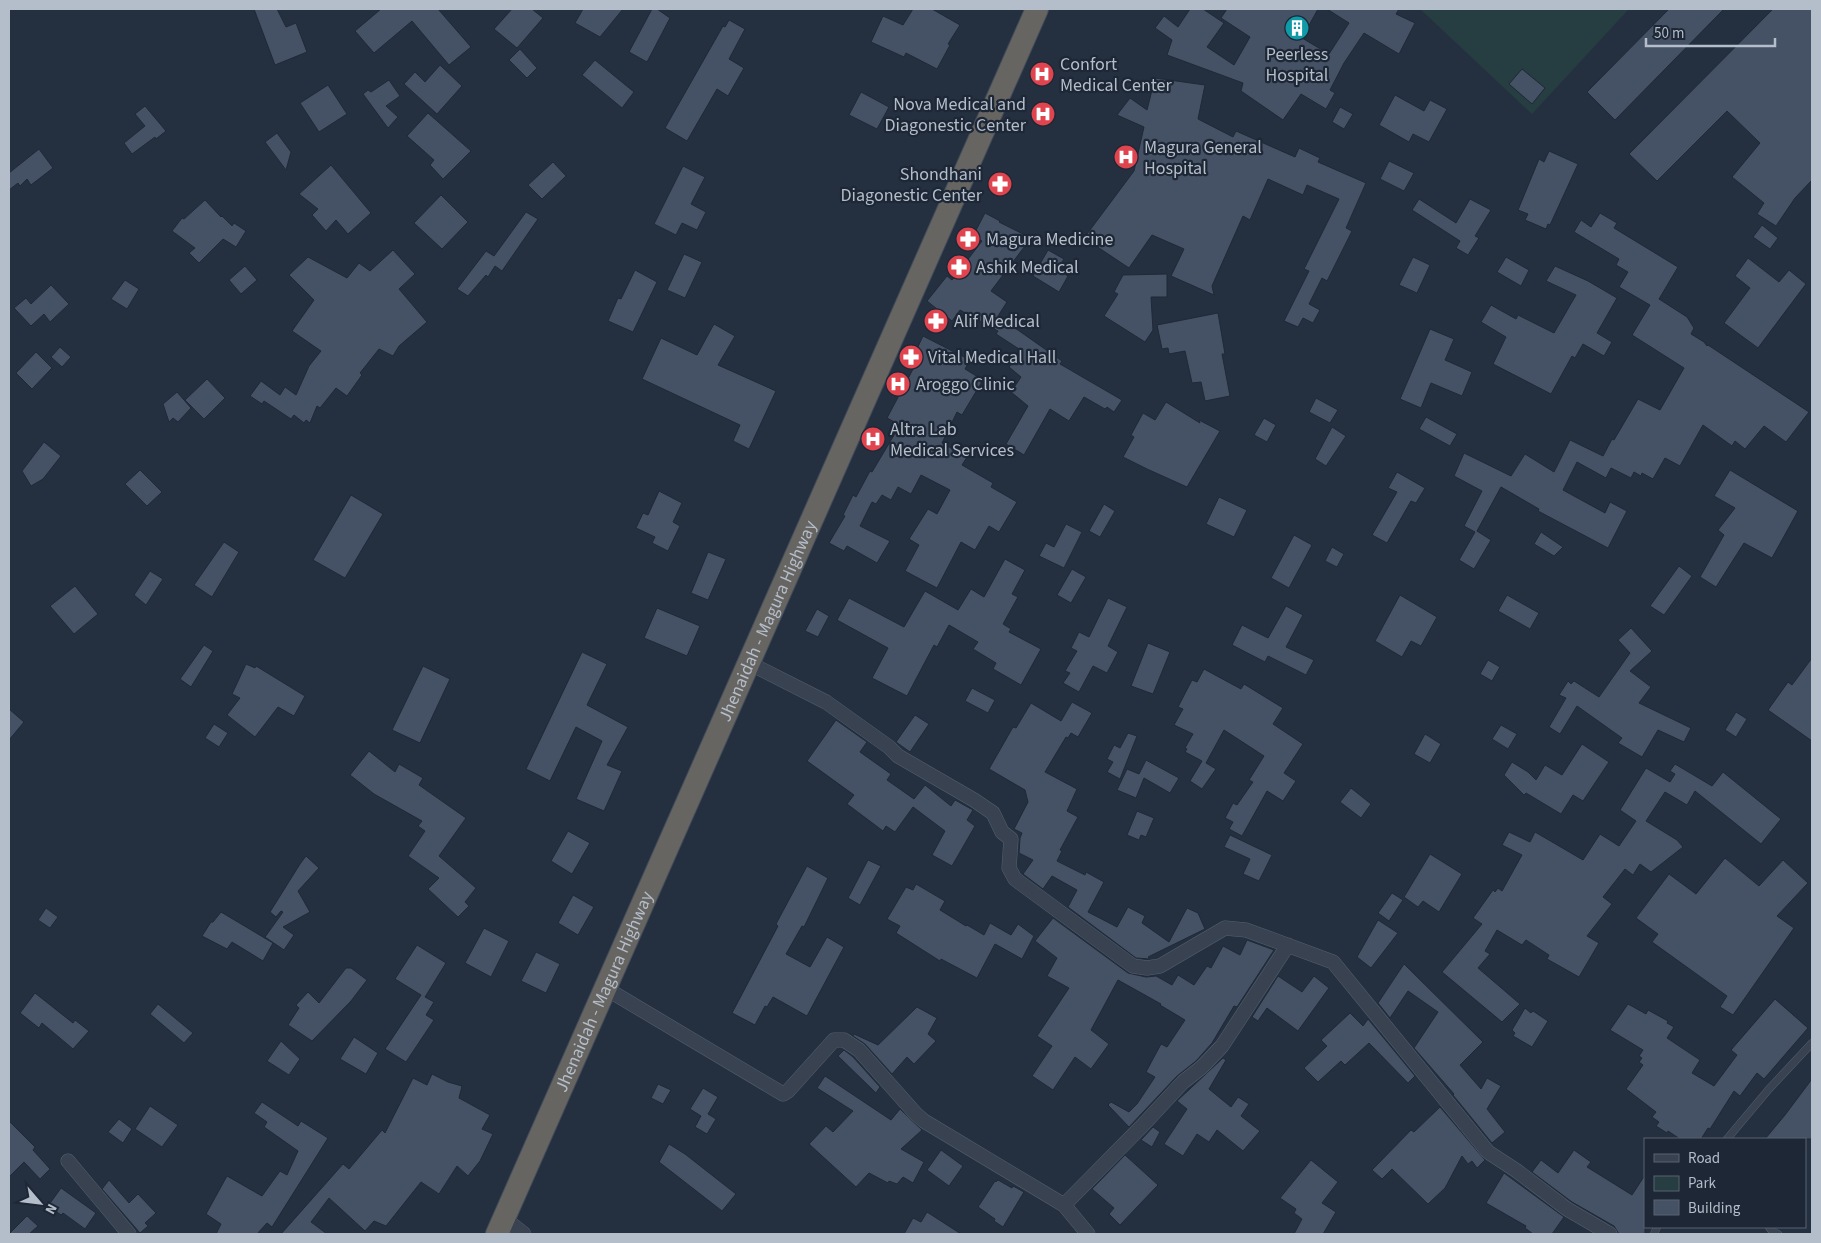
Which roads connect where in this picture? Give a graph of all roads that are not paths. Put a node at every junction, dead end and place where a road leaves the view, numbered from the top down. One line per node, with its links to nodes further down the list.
1 (1037, 9): 2 (highway, Jhenaidah - Magura Highway)
2 (749, 663): 3 (street); 4 (highway, Jhenaidah - Magura Highway)
3 (1288, 945): 8 (street); 13 (street)
4 (605, 988): 8 (street); 9 (highway, Jhenaidah - Magura Highway)
5 (1812, 1043): 6 (lane)
6 (1728, 1138)
7 (68, 1161): 10 (street)
8 (1064, 1205): 12 (street)
9 (501, 1226): 11 (street)
10 (129, 1234)
11 (524, 1234)
12 (1088, 1234)
13 (1610, 1234)

